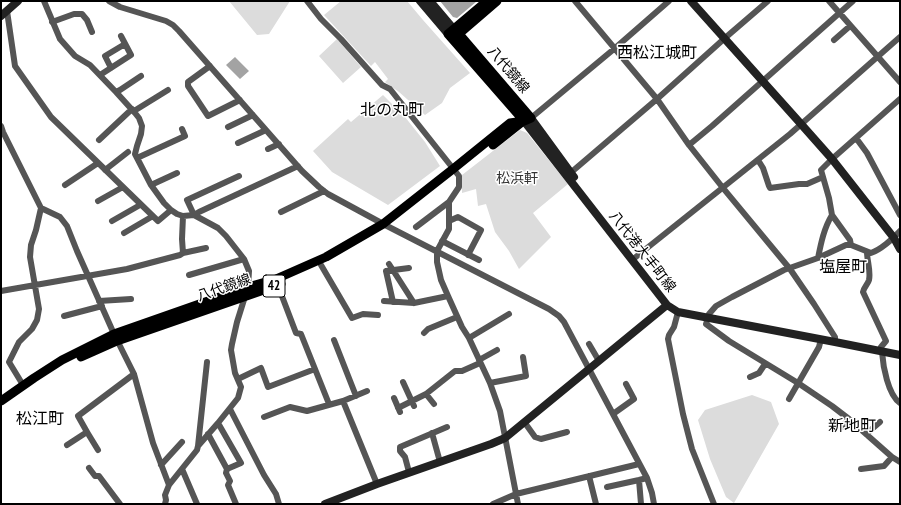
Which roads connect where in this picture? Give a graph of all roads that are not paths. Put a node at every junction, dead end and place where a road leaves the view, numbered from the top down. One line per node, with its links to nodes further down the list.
1 (44, 1): 16 (street)
2 (109, 1): 27 (street)
3 (307, 1): 59 (street)
4 (420, 1): 19 (main road)
5 (430, 1): 19 (main road)
6 (486, 1): 19 (main road)
7 (497, 1): 19 (main road)
8 (575, 1): 25 (street)
9 (669, 1): 25 (street)
10 (691, 1): 22 (main road)
11 (768, 1): 22 (street)
12 (829, 1): 15 (street)
13 (853, 1): 15 (street)
14 (9, 7): 56 (street)
15 (839, 13): 17 (street); 31 (street)
16 (52, 22): 18 (street); 29 (street)
17 (850, 26): 23 (street); 26 (street)
18 (92, 32)
19 (453, 34): 40 (main road, 八代鏡線)
20 (121, 36): 24 (street)
21 (900, 37): 26 (street)
22 (725, 38): 31 (main road); 35 (street)
23 (834, 40)
24 (125, 44): 28 (street); 28 (street)
25 (614, 49): 35 (street); 40 (street)
26 (878, 56): 32 (street); 41 (street)
27 (210, 66): 37 (street); 37 (street)
28 (111, 68): 29 (street)
29 (100, 75): 34 (street)
30 (141, 76): 34 (street)
31 (763, 81): 41 (main road); 50 (street)
32 (900, 82)
33 (168, 90): 38 (street)
34 (116, 92): 38 (street)
35 (657, 99): 50 (street); 61 (street)
36 (900, 99): 46 (street)
37 (240, 100): 39 (street)
38 (133, 110): 47 (street); 53 (street)
39 (253, 115): 43 (street); 45 (street)
40 (527, 120): 59 (main road, 八代鏡線 / 42); 61 (main road, 八代港大手町線)
41 (801, 124): 54 (main road); 55 (street)
42 (1, 126): 72 (street)
43 (228, 127)
44 (182, 129): 53 (street)
45 (266, 130): 48 (street); 49 (street)
46 (856, 138): 54 (street); 75 (street)
47 (99, 140)
48 (238, 143)
49 (279, 144): 51 (street); 57 (street)
50 (689, 144): 67 (street)
51 (268, 149)
52 (128, 152): 58 (street)
53 (137, 158): 65 (street)
54 (832, 159): 63 (street); 86 (main road)
55 (758, 160): 63 (street); 67 (street)
56 (98, 163): 58 (street); 64 (street)
57 (298, 166): 68 (street); 76 (street)
58 (104, 170): 66 (street)
59 (454, 171): 70 (street); 82 (main road, 八代鏡線 / 42)
60 (177, 173): 65 (street)
61 (569, 174): 95 (main road, 八代港大手町線)
62 (239, 176): 76 (street)
63 (823, 177): 77 (street)
64 (64, 185)
65 (151, 185): 73 (street)
66 (123, 187): 69 (street); 71 (street)
67 (723, 188): 95 (street); 102 (street)
68 (324, 191): 74 (street); 82 (street)
69 (98, 201)
70 (449, 202): 81 (street); 83 (street)
71 (140, 205): 78 (street); 80 (street)
72 (40, 208): 104 (street); 106 (street)
73 (171, 210): 78 (street); 79 (street)
74 (281, 212)
75 (900, 213)
76 (194, 215): 79 (street); 97 (street)
77 (832, 215): 88 (street); 96 (street)
78 (153, 216): 85 (street)
79 (183, 216): 93 (street)
80 (112, 221)
81 (449, 221): 87 (street); 94 (street)
82 (385, 225): 91 (street); 100 (main road, 八代鏡線 / 42); 109 (main road, 八代鏡線 / 42)
83 (416, 226)
84 (900, 232): 86 (street)
85 (124, 233)
86 (894, 238): 90 (main road); 92 (street)
87 (442, 241): 91 (street); 94 (street)
88 (851, 245): 92 (street); 96 (street)
89 (206, 248): 93 (street)
90 (900, 250)
91 (437, 251): 110 (street); 140 (street)
92 (867, 252): 130 (street)
93 (183, 253): 104 (street)
94 (468, 255): 98 (street)
95 (633, 258): 116 (main road, 八代港大手町線); 122 (main road, 八代港大手町線)
96 (818, 258): 102 (street)
97 (244, 259): 105 (street); 109 (street)
98 (479, 260)
99 (389, 264): 103 (street)
100 (321, 265): 107 (main road, 八代鏡線 / 42); 119 (street)
101 (409, 268): 103 (street)
102 (790, 269): 122 (street); 128 (street)
103 (393, 270): 113 (street); 114 (street)
104 (88, 275): 106 (street); 115 (street)
105 (189, 275)
106 (35, 284): 108 (street); 148 (street)
107 (278, 285): 109 (main road, 八代鏡線 / 42); 139 (street)
108 (1, 289)
109 (247, 291): 124 (main road, 八代鏡線 / 42); 143 (street)
110 (448, 296): 114 (street); 121 (street)
111 (131, 300): 115 (street)
112 (384, 301): 113 (street)
113 (392, 302): 114 (street)
114 (414, 302)
115 (100, 304): 120 (street); 124 (street)
116 (667, 305): 117 (main road, 八代港大手町線); 136 (main road)
117 (678, 312): 122 (main road, 八代港大手町線); 208 (street)
118 (509, 314): 125 (street)
119 (378, 315)
120 (64, 316)
121 (457, 316): 123 (street); 125 (street)
122 (708, 316): 126 (main road, 八代港大手町線); 128 (main road, 八代港大手町線); 138 (street)
123 (424, 333)
124 (116, 338): 141 (street); 148 (main road, 八代鏡線 / 42); 160 (main road, 八代鏡線 / 42)
125 (469, 338): 135 (street)
126 (821, 339): 128 (main road, 八代港大手町線); 146 (street)
127 (334, 340): 151 (street)
128 (835, 340): 130 (main road, 八代港大手町線)
129 (590, 344): 136 (street)
130 (881, 349): 132 (main road, 八代港大手町線); 133 (main road, 八代港大手町線); 156 (street)
131 (497, 350): 135 (street)
132 (900, 351)
133 (900, 355)
134 (523, 358): 145 (street)
135 (480, 361): 145 (street); 150 (street)
136 (599, 361): 140 (main road)
137 (207, 362): 178 (street)
138 (765, 364): 142 (street); 146 (street)
139 (315, 369): 143 (street); 157 (street)
140 (589, 370): 162 (street); 167 (main road)
141 (134, 374): 170 (street); 184 (street)
142 (750, 377)
143 (238, 379): 161 (street)
144 (403, 382): 158 (street)
145 (490, 383): 175 (street)
146 (798, 383): 153 (street); 164 (street)
147 (626, 384): 162 (street)
148 (23, 385): 155 (main road, 八代鏡線 / 42)
149 (367, 391): 151 (street)
150 (426, 394): 158 (street); 159 (street)
151 (356, 396): 154 (street)
152 (394, 398): 158 (street)
153 (789, 399)
154 (343, 400): 157 (street); 193 (street)
155 (1, 401)
156 (900, 403)
157 (329, 404): 163 (street)
158 (413, 404)
159 (434, 404)
160 (1, 408)
161 (230, 409): 166 (street); 202 (street)
162 (613, 414): 183 (street)
163 (264, 417)
164 (849, 418): 169 (street); 174 (street)
165 (880, 422): 174 (street)
166 (218, 423): 173 (street); 187 (street)
167 (524, 423): 171 (street); 175 (main road)
168 (447, 426): 172 (street)
169 (842, 427)
170 (86, 432): 177 (street); 179 (street)
171 (568, 432)
172 (432, 433): 181 (street); 189 (street)
173 (208, 434): 178 (street); 187 (street)
174 (866, 434): 180 (street)
175 (505, 438): 181 (main road); 196 (street)
176 (182, 442): 184 (street)
177 (67, 444)
178 (198, 446): 186 (street)
179 (98, 450)
180 (892, 457): 182 (street); 188 (street)
181 (440, 462): 189 (main road)
182 (900, 462)
183 (639, 464): 190 (street); 191 (street)
184 (161, 465): 194 (street)
185 (89, 468): 199 (street)
186 (182, 469): 194 (street); 200 (street)
187 (226, 469): 201 (street)
188 (861, 470)
189 (409, 472): 193 (main road)
190 (589, 476): 196 (street); 205 (street)
191 (647, 478): 192 (street); 207 (street)
192 (639, 480): 195 (street); 206 (street)
193 (377, 484): 198 (main road)
194 (169, 485): 197 (street)
195 (607, 487)
196 (516, 494): 203 (street); 204 (street)
197 (167, 503)
198 (328, 503)
199 (120, 504)
200 (198, 504)
201 (236, 504)
202 (278, 504)
203 (493, 504)
204 (518, 504)
205 (596, 504)
206 (641, 504)
207 (654, 504)
208 (714, 504)

